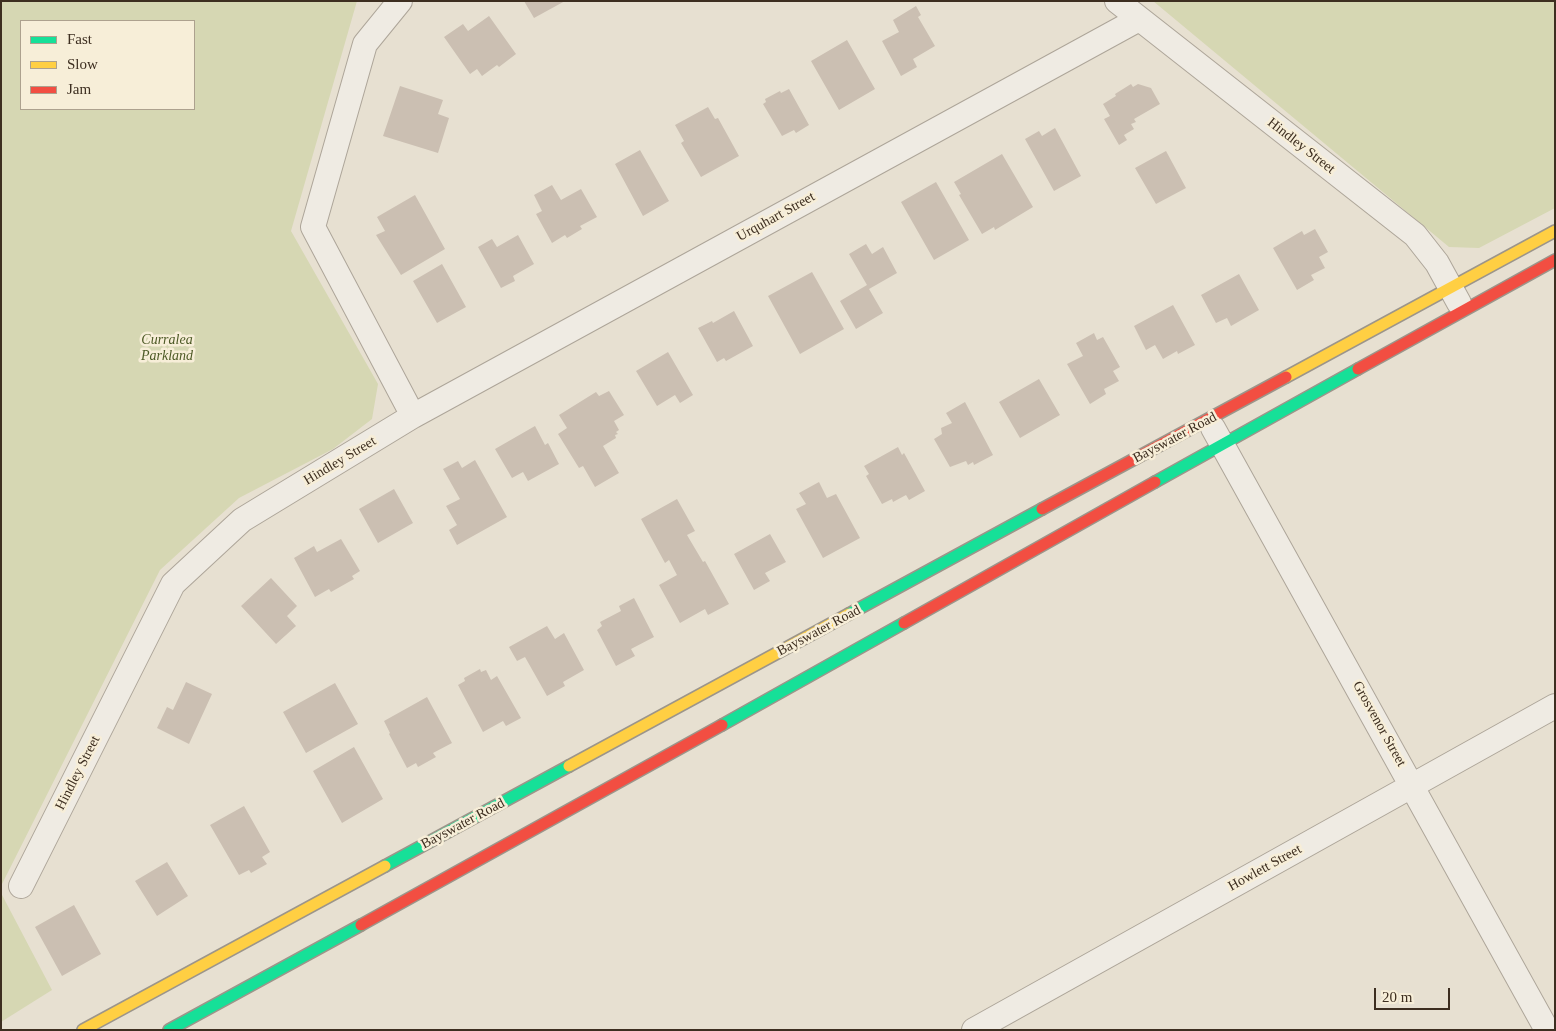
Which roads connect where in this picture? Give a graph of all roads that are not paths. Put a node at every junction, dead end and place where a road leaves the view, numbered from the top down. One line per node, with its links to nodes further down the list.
1 (400, 1): 8 (street)
2 (1117, 1): 3 (street, Hindley Street)
3 (1139, 18): 6 (street, Hindley Street); 8 (street, Urquhart Street)
4 (1555, 231): 6 (main road, Bayswater Road)
5 (1555, 260): 7 (main road, Bayswater Road)
6 (1452, 288): 7 (street, Hindley Street); 9 (main road, Bayswater Road)
7 (1464, 311): 10 (main road, Bayswater Road)
8 (413, 416): 13 (street, Hindley Street)
9 (1208, 420): 10 (street, Grosvenor Street); 14 (main road, Bayswater Road)
10 (1222, 444): 12 (street, Grosvenor Street); 15 (main road, Bayswater Road)
11 (1555, 706): 12 (street, Howlett Street)
12 (1412, 785): 16 (street, Howlett Street); 17 (street, Grosvenor Street)
13 (21, 886)
14 (83, 1030)
15 (169, 1030)
16 (974, 1030)
17 (1547, 1030)

